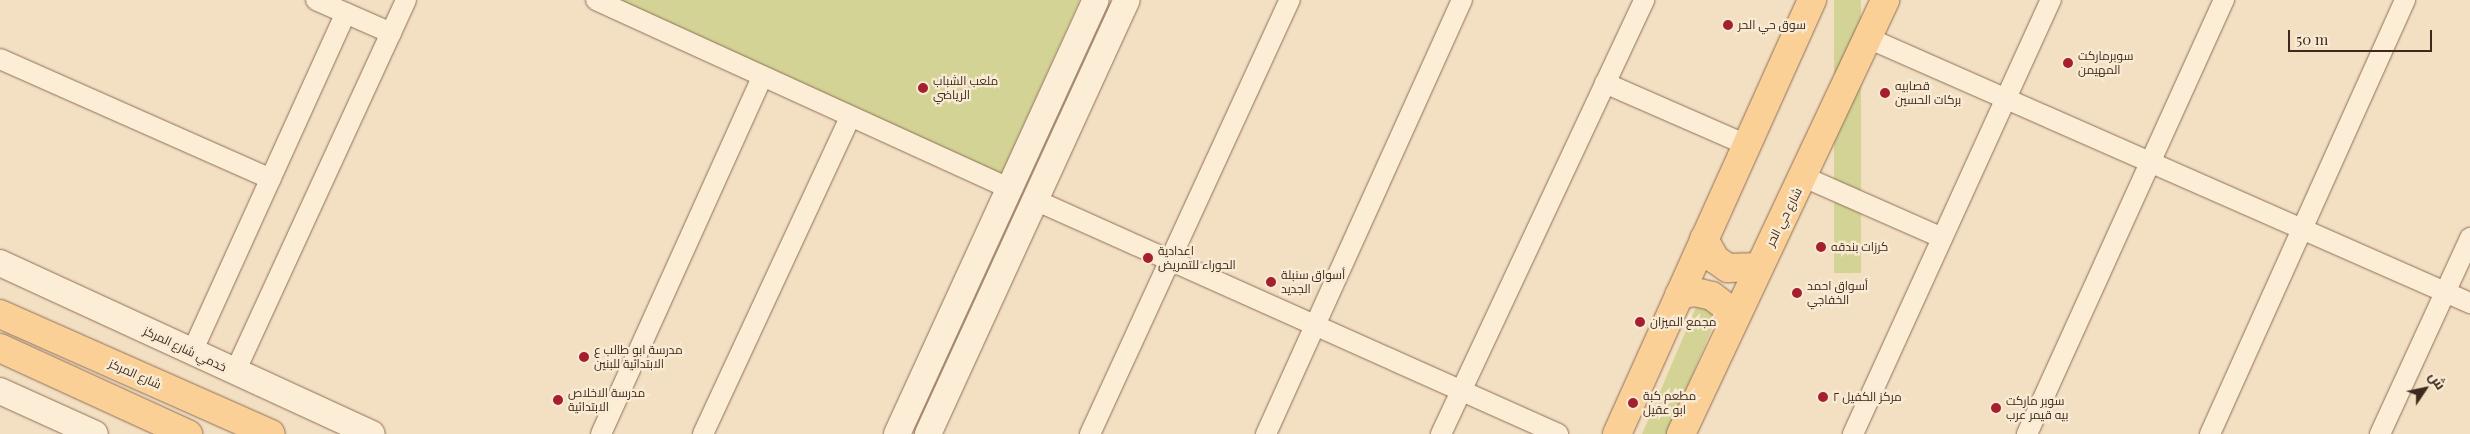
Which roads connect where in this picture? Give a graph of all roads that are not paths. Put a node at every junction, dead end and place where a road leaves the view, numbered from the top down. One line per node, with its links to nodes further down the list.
1 (316, 0): 14 (street)
2 (406, 0): 15 (street)
3 (596, 0): 18 (street)
4 (1096, 0): 26 (street)
5 (1127, 0): 27 (street)
6 (1290, 0): 32 (street)
7 (1462, 0): 40 (street)
8 (1644, 0): 19 (street)
9 (1885, 0): 16 (main road, شارع حي الحر)
10 (2052, 0): 20 (street)
11 (2224, 0): 23 (street)
12 (2406, 0): 28 (street)
13 (1805, 2): 22 (main road)
14 (346, 13): 15 (street); 25 (street)
15 (391, 33): 43 (street)
16 (1868, 38): 20 (street); 24 (main road, شارع حي الحر)
17 (0, 59): 25 (street)
18 (762, 78): 21 (street); 50 (street)
19 (1605, 83): 22 (street); 45 (street)
20 (2006, 99): 23 (street); 29 (street)
21 (850, 117): 26 (street); 51 (street)
22 (1747, 145): 31 (main road)
23 (2150, 162): 28 (street); 61 (street)
24 (1804, 177): 29 (street); 34 (main road, شارع حي الحر)
25 (271, 179): 42 (street)
26 (1007, 187): 52 (street)
27 (1036, 200): 32 (street); 53 (street)
28 (2302, 229): 35 (street); 62 (street)
29 (1942, 238): 60 (street)
30 (2470, 238): 35 (street)
31 (1704, 239): 34 (main road); 36 (main road)
32 (1170, 260): 40 (street); 54 (street)
33 (0, 263): 42 (street, خدمي شارع المركز)
34 (1759, 267): 39 (main road, شارع حي الحر)
35 (2445, 292): 37 (street); 63 (street)
36 (1679, 295): 39 (main road); 58 (main road)
37 (2470, 303)
38 (0, 314): 48 (main road, شارع المركز)
39 (1732, 321): 59 (main road, شارع حي الحر)
40 (1315, 326): 45 (street); 55 (street)
41 (0, 348): 47 (main road)
42 (192, 352): 43 (street, خدمي شارع المركز)
43 (235, 372): 49 (street, خدمي شارع المركز)
44 (0, 391): 46 (street)
45 (1461, 392): 56 (street); 57 (street)
46 (94, 434)
47 (188, 434)
48 (271, 434)
49 (371, 434)
50 (601, 434)
51 (703, 434)
52 (897, 434)
53 (928, 434)
54 (1090, 434)
55 (1266, 434)
56 (1441, 434)
57 (1558, 434)
58 (1616, 434)
59 (1681, 434)
60 (1853, 434)
61 (2027, 434)
62 (2210, 434)
63 (2380, 434)

